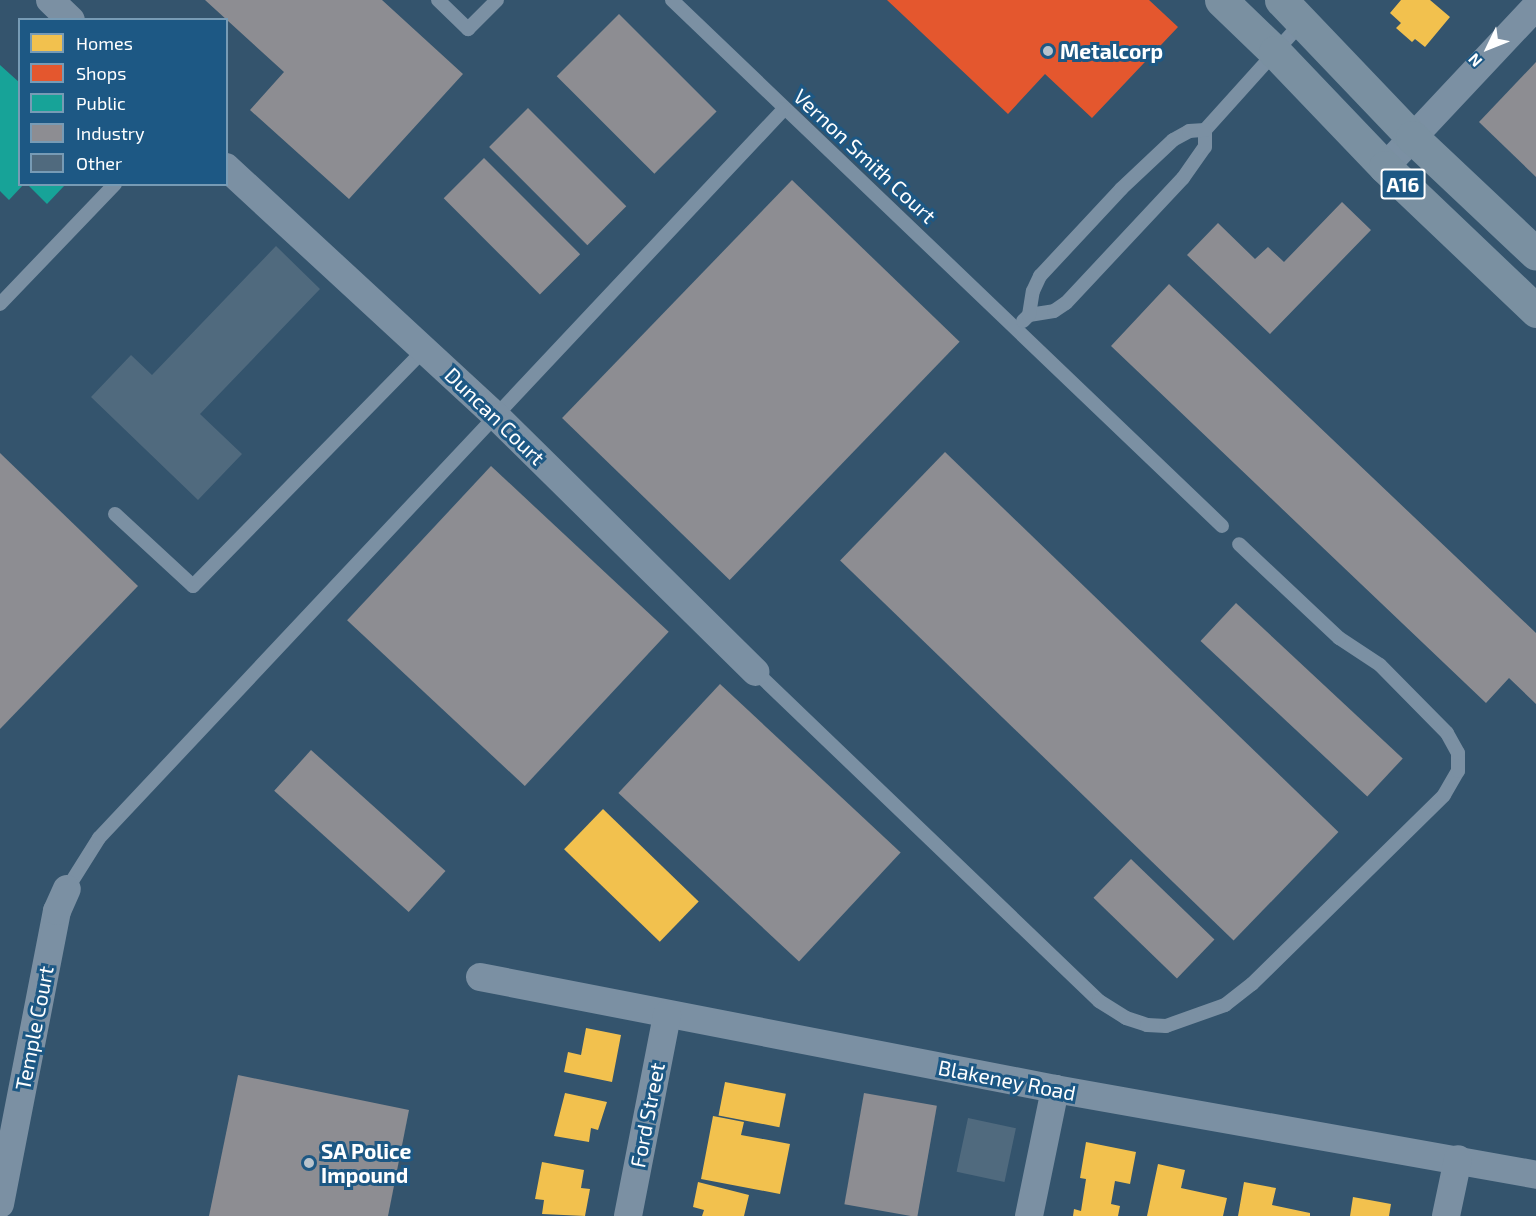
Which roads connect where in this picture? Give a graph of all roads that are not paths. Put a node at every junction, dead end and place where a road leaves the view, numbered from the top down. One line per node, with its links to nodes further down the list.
1 (50, 0): 8 (street)
2 (438, 0): 3 (lane)
3 (497, 0)
4 (672, 0): 10 (lane, Vernon Smith Court)
5 (1221, 0): 9 (highway, A16)
6 (1536, 6): 12 (street)
7 (1292, 10): 9 (lane); 12 (highway, A16)
8 (69, 18)
9 (1275, 52): 11 (lane); 13 (highway, A16)
10 (784, 109): 20 (lane, Vernon Smith Court); 22 (lane)
11 (1205, 130): 19 (lane); 19 (lane)
12 (1412, 137): 13 (street); 16 (highway, A16)
13 (1385, 167): 18 (highway, A16)
14 (228, 169): 21 (street, Duncan Court)
15 (113, 186): 17 (lane)
16 (1536, 254)
17 (0, 304)
18 (1536, 311)
19 (1029, 315): 20 (lane)
20 (1017, 328): 24 (lane, Vernon Smith Court)
21 (424, 350): 22 (street, Duncan Court); 23 (lane)
22 (497, 417): 26 (street, Duncan Court); 27 (lane)
23 (115, 514)
24 (1222, 526)
25 (1239, 544): 26 (lane)
26 (756, 672)
27 (67, 889): 33 (street, Temple Court)
28 (480, 977): 29 (street, Blakeney Road)
29 (667, 1015): 30 (street, Blakeney Road); 34 (street, Ford Street)
30 (1054, 1089): 31 (street, Blakeney Road); 35 (street)
31 (1458, 1159): 32 (street, Blakeney Road); 36 (street)
32 (1536, 1175)
33 (0, 1204)
34 (628, 1216)
35 (1029, 1216)
36 (1446, 1216)

